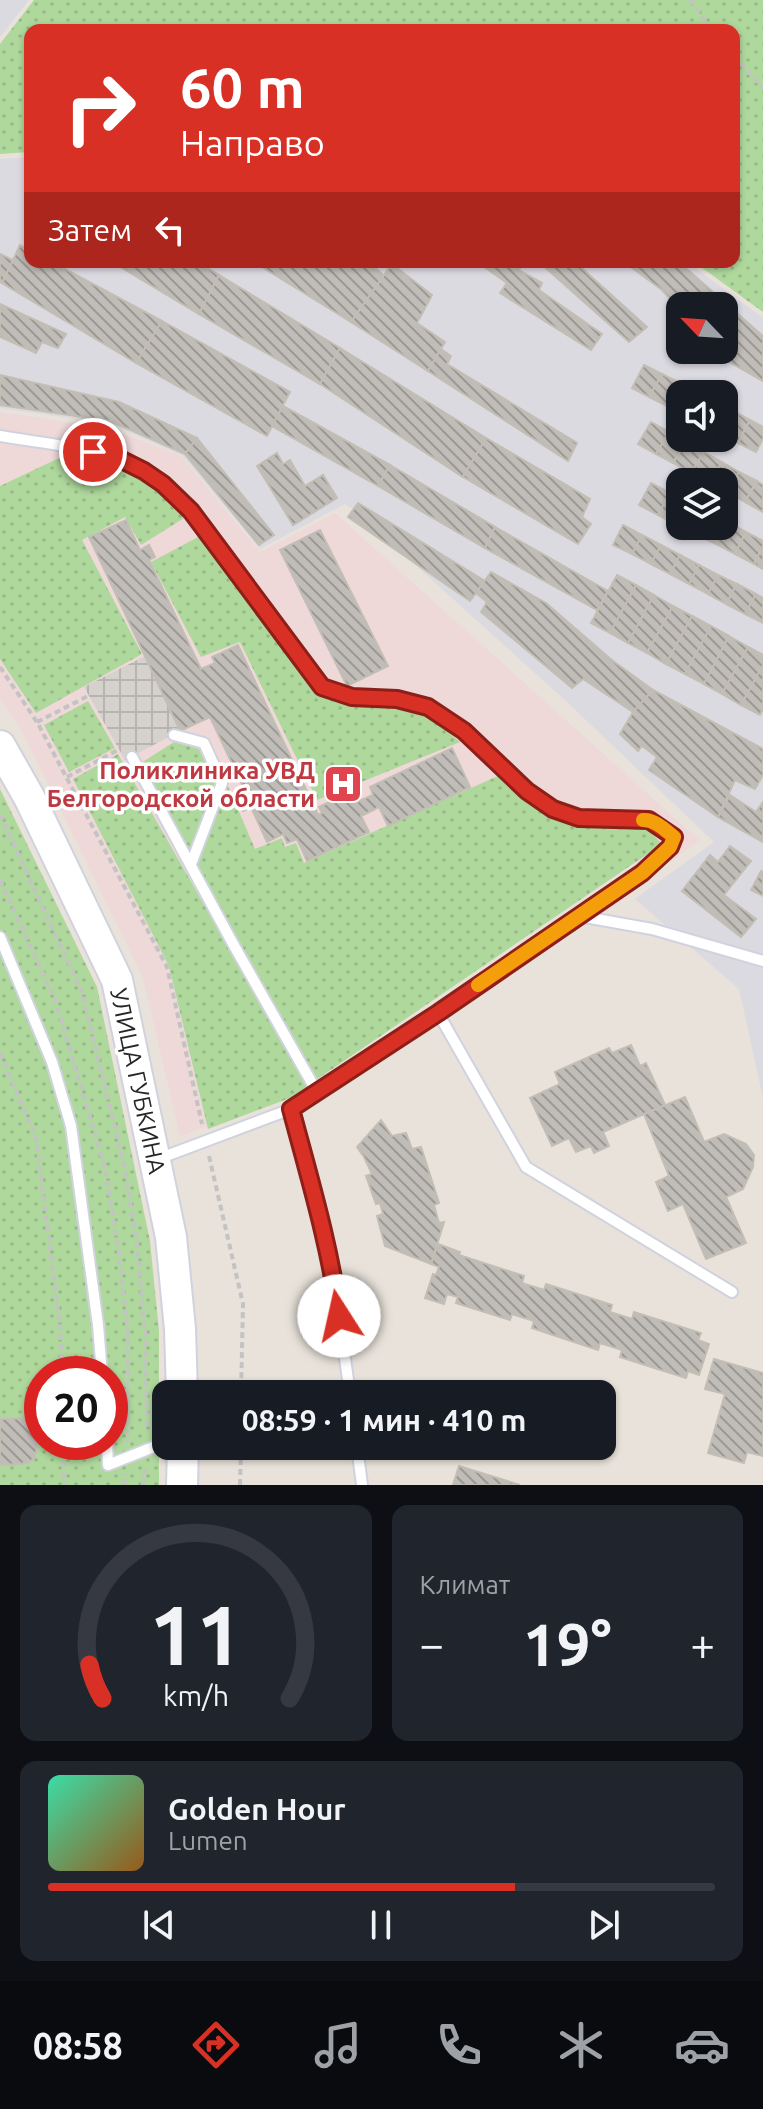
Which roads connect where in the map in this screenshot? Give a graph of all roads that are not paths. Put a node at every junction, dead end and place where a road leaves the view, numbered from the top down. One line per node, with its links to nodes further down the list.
1 (0, 436): 6 (lane)
2 (174, 735): 5 (lane)
3 (0, 746): 12 (main road, УЛИЦА ГУБКИНА)
4 (132, 757): 5 (lane)
5 (191, 864): 10 (lane)
6 (579, 916): 8 (lane); 9 (lane)
7 (0, 937): 14 (lane)
8 (763, 961)
9 (438, 1013): 10 (lane); 13 (lane)
10 (317, 1092): 11 (lane)
11 (291, 1109): 12 (lane); 16 (lane)
12 (156, 1159): 15 (main road, УЛИЦА ГУБКИНА)
13 (732, 1292)
14 (101, 1356)
15 (182, 1380)
16 (348, 1380)
17 (152, 1447): 18 (lane)
18 (128, 1457)
19 (183, 1460): 21 (main road)
20 (359, 1460): 22 (lane)
21 (182, 1485)
22 (362, 1485)

